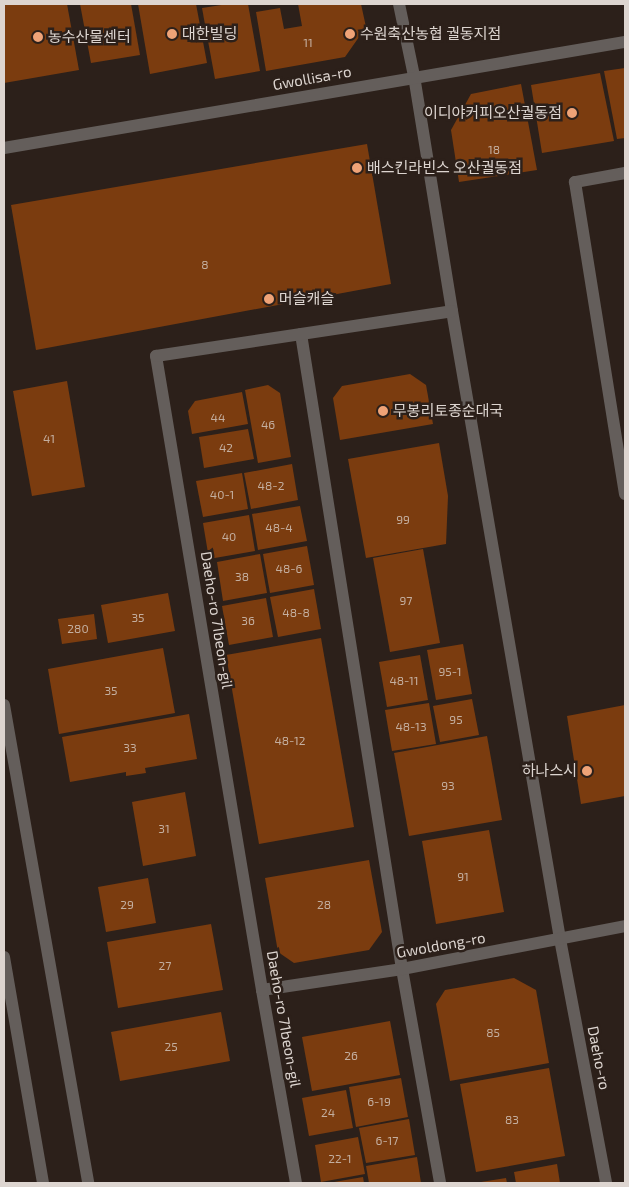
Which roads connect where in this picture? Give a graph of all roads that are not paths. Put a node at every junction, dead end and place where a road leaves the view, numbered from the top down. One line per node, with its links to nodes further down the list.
1 (399, 4): 3 (street)
2 (625, 42): 3 (street, Gwollisa-ro)
3 (414, 76): 4 (street, Gwollisa-ro); 6 (street, Daeho-ro)
4 (4, 148)
5 (625, 173): 8 (street)
6 (452, 311): 7 (street, Daeho-ro 71beon-gil); 11 (street, Daeho-ro)
7 (301, 334): 13 (street); 14 (street, Daeho-ro 71beon-gil)
8 (625, 494)
9 (4, 705): 16 (street)
10 (625, 926): 11 (street, Gwoldong-ro)
11 (560, 939): 13 (street, Gwoldong-ro); 19 (street, Daeho-ro)
12 (4, 957): 15 (street)
13 (402, 968): 14 (street, Gwoldong-ro); 18 (street)
14 (262, 990): 17 (street, Daeho-ro 71beon-gil)
15 (43, 1183)
16 (88, 1183)
17 (296, 1183)
18 (440, 1183)
19 (606, 1183)

